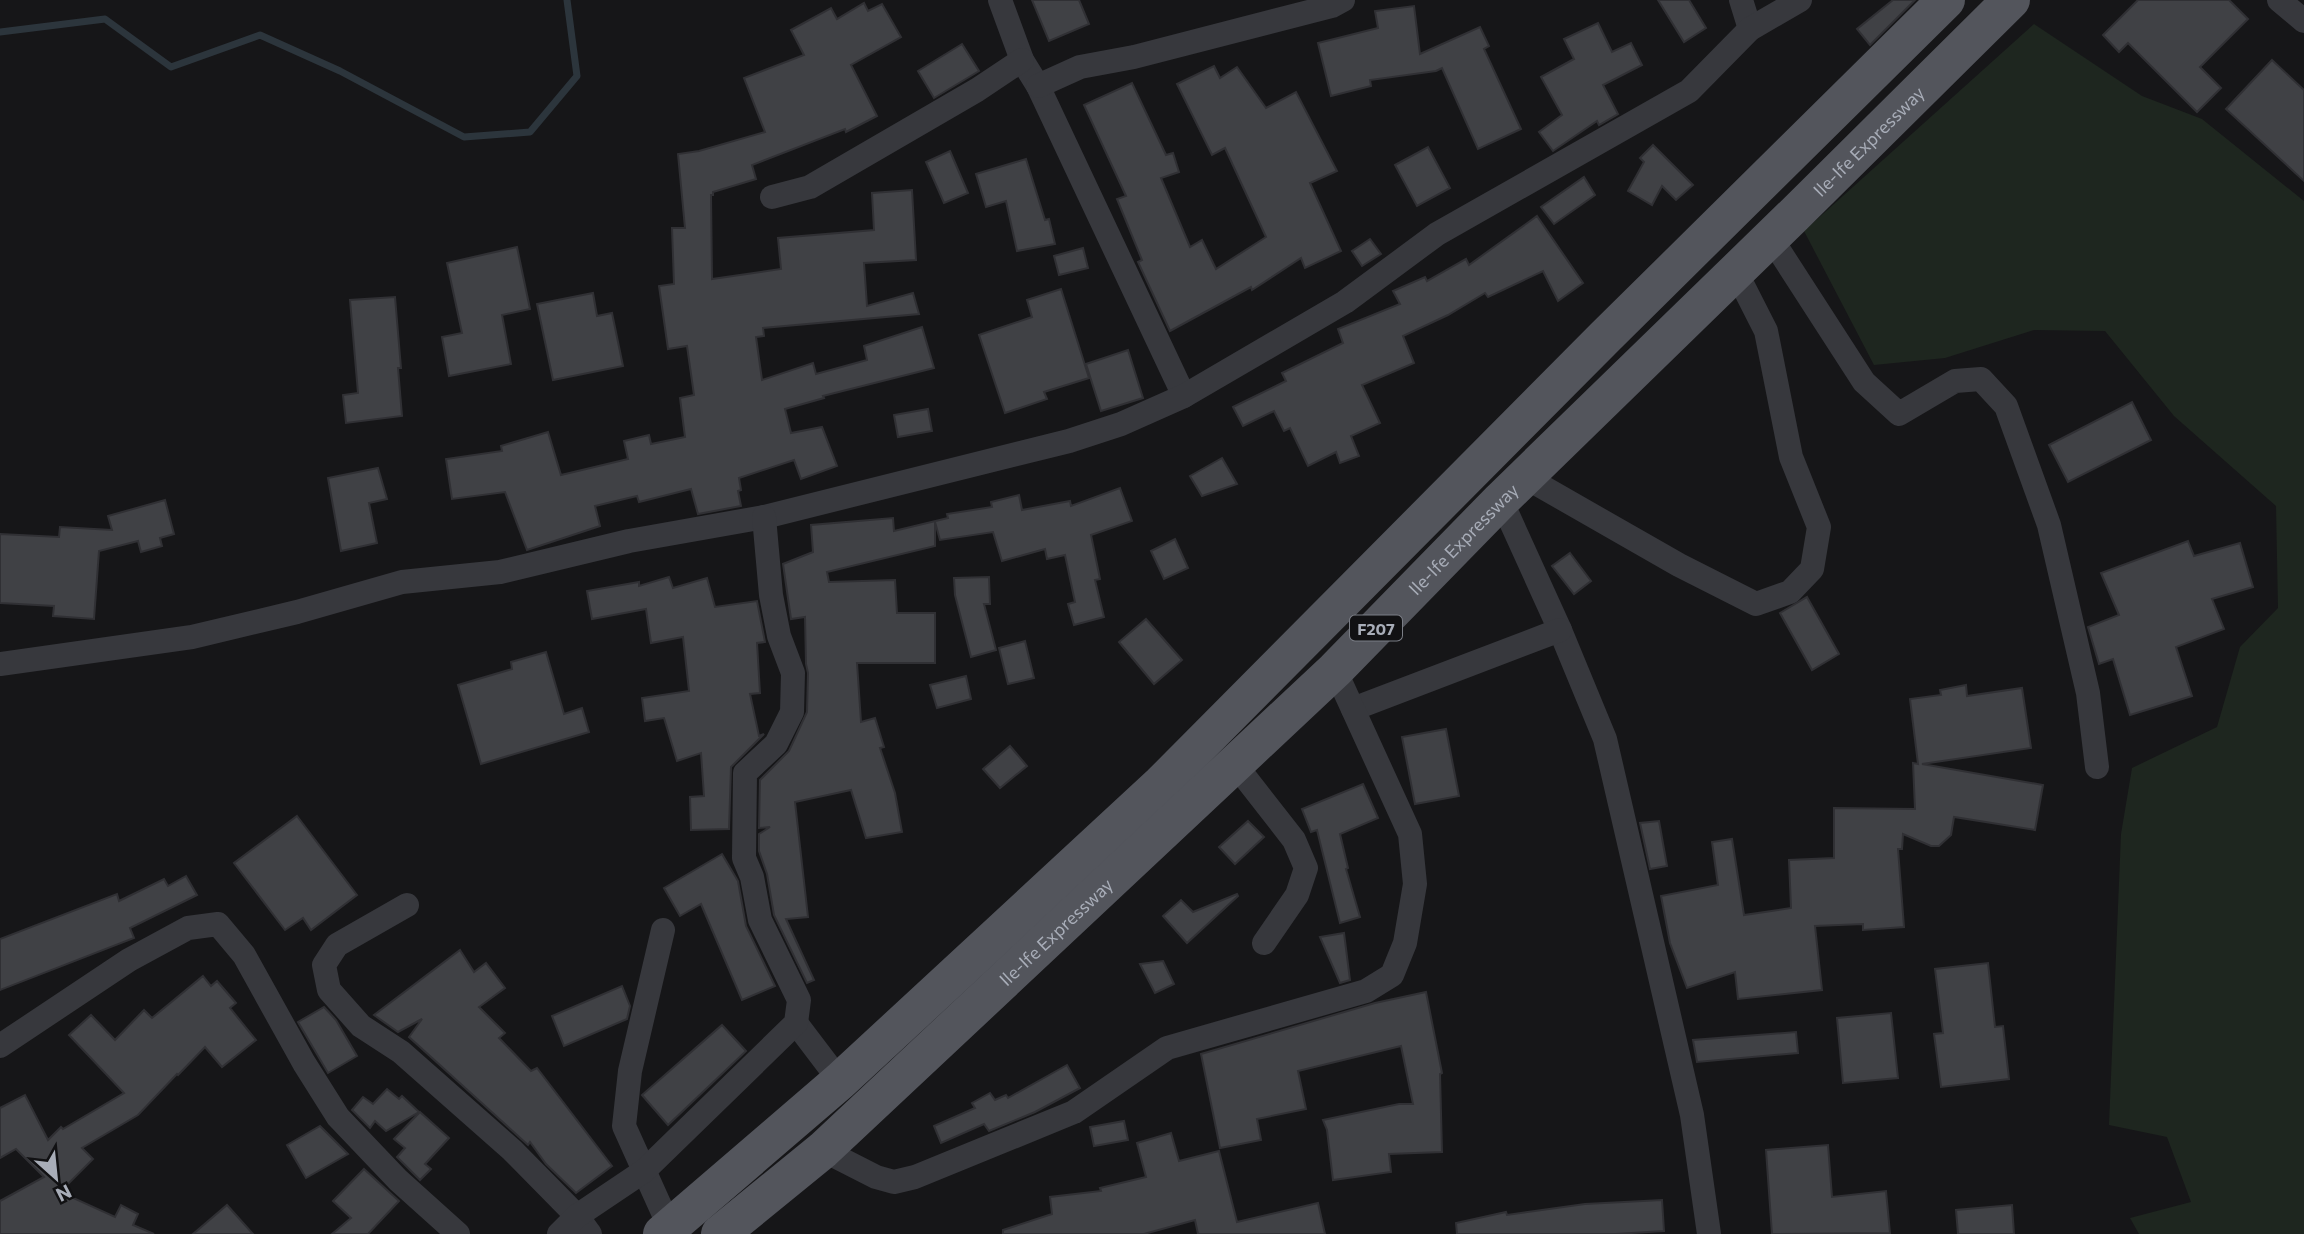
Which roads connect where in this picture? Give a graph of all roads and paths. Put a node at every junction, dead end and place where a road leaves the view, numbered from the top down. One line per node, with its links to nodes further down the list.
1 (1000, 0): 10 (street)
2 (1343, 0): 11 (street)
3 (1741, 0): 9 (street)
4 (1800, 0): 9 (street)
5 (1946, 0): 15 (main road, Ile-Ife Expressway / F207)
6 (2011, 0): 13 (main road, Ile-Ife Expressway / F207)
7 (2279, 0): 8 (street)
8 (2304, 21)
9 (1749, 29): 17 (street)
10 (1022, 60): 11 (street); 12 (street)
11 (1038, 86): 17 (street)
12 (772, 197)
13 (1771, 238): 14 (main road, Ile-Ife Expressway / F207); 25 (street)
14 (1736, 271): 16 (main road, Ile-Ife Expressway / F207); 18 (street)
15 (1605, 337): 16 (main road); 31 (main road, Ile-Ife Expressway / F207)
16 (1630, 375): 18 (main road, Ile-Ife Expressway / F207)
17 (1184, 396): 19 (street)
18 (1513, 488): 20 (street); 22 (main road, Ile-Ife Expressway / F207)
19 (764, 517): 21 (street); 29 (street)
20 (1560, 630): 23 (street); 39 (street)
21 (0, 664)
22 (1335, 670): 23 (street); 24 (main road, Ile-Ife Expressway / F207)
23 (1353, 709): 32 (street)
24 (1234, 763): 28 (street); 32 (main road, Ile-Ife Expressway / F207)
25 (2097, 767)
26 (407, 905): 34 (street)
27 (663, 930): 33 (street)
28 (1264, 943)
29 (796, 1023): 31 (street); 33 (street)
30 (0, 1046): 36 (street)
31 (840, 1081): 35 (main road, Ile-Ife Expressway / F207)
32 (823, 1150): 38 (main road, Ile-Ife Expressway / F207)
33 (645, 1171): 34 (street); 35 (street)
34 (584, 1225): 37 (street)
35 (666, 1231)
36 (458, 1234)
37 (559, 1234)
38 (720, 1234)
39 (1709, 1234)

